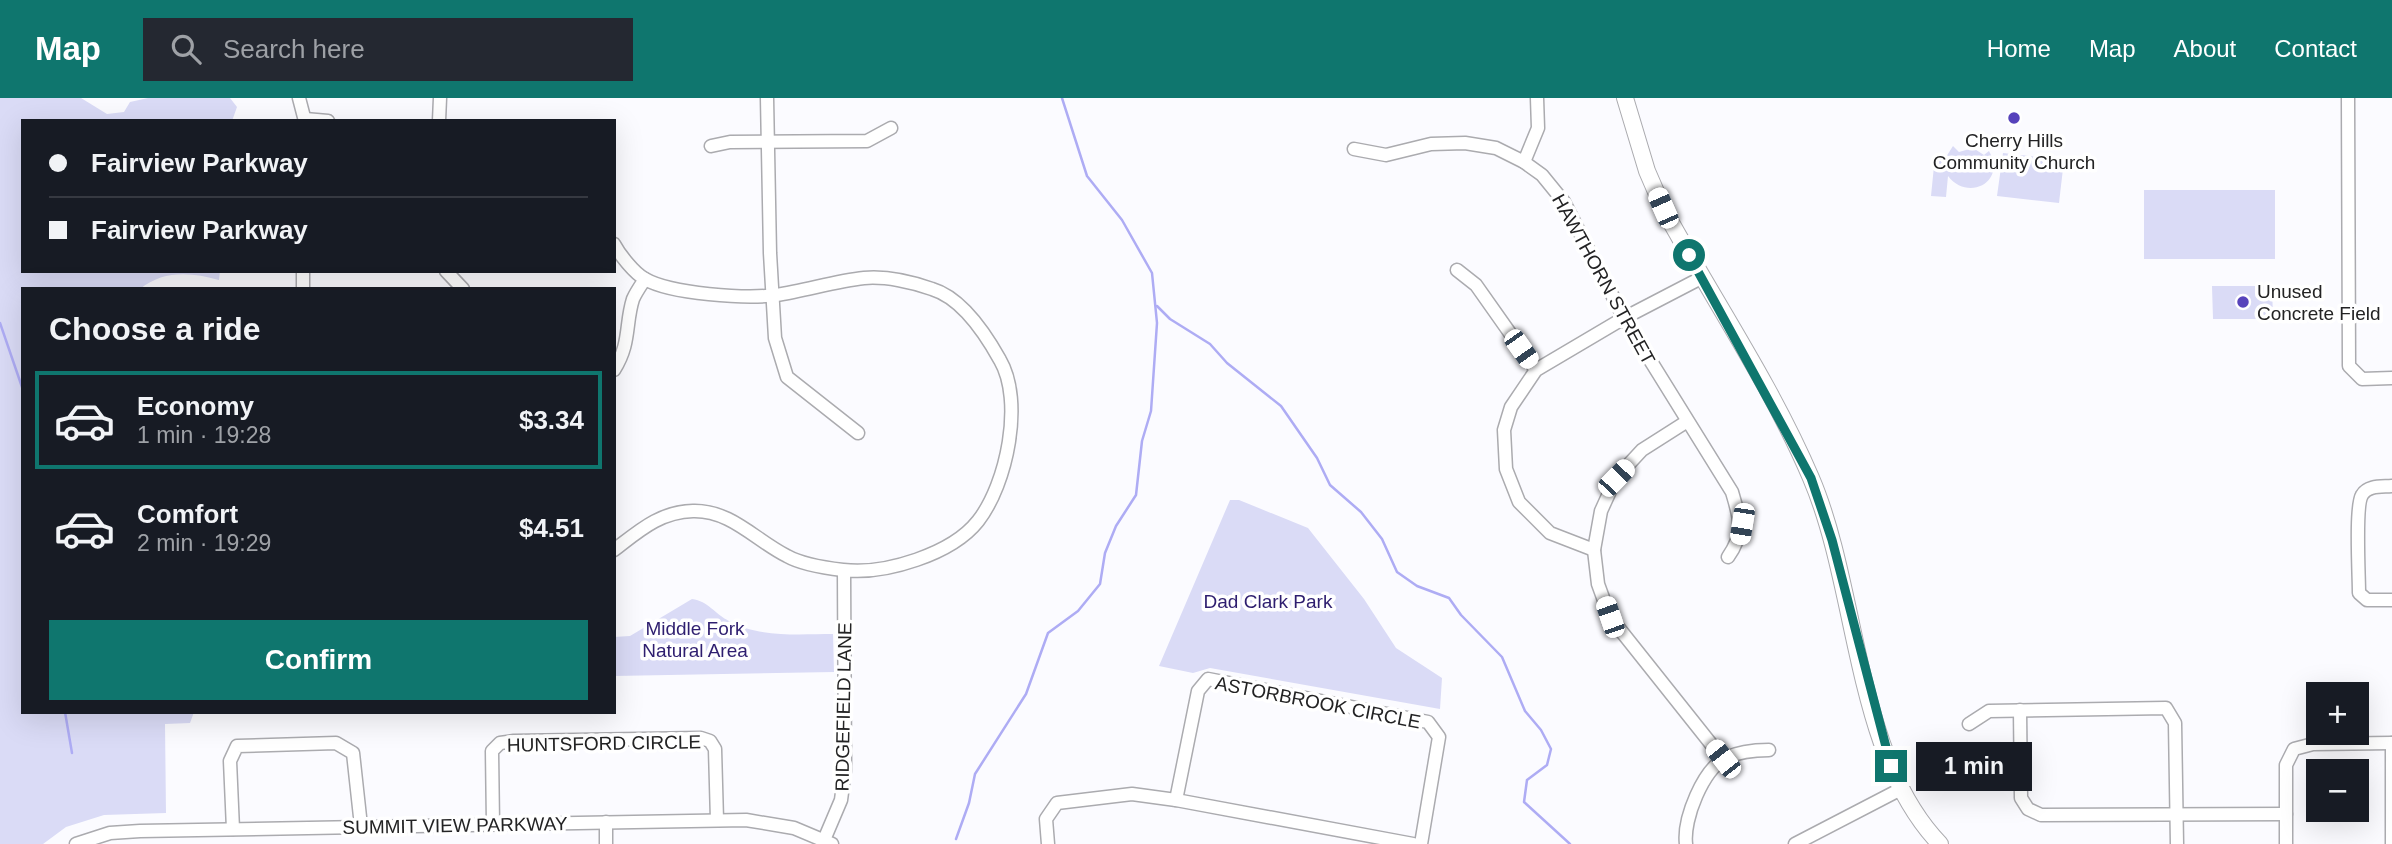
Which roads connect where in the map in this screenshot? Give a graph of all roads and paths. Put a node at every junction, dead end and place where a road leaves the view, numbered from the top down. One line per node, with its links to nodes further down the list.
1 (299, 98): 7 (street)
2 (440, 98): 8 (street)
3 (766, 98): 10 (street)
4 (1537, 98): 13 (street)
5 (1625, 98): 17 (main road)
6 (2348, 98): 24 (street)
7 (305, 119)
8 (438, 119)
9 (891, 128): 10 (street)
10 (766, 142): 11 (street); 20 (street)
11 (711, 146)
12 (1354, 149): 13 (street, HAWTHORN STREET)
13 (1524, 162): 21 (street, HAWTHORN STREET)
14 (616, 246): 18 (street)
15 (1457, 270): 23 (street)
16 (448, 273): 19 (street)
17 (1701, 278): 21 (street); 38 (main road)
18 (645, 279): 20 (street); 22 (street)
19 (461, 287)
20 (773, 296): 26 (street); 31 (street)
21 (1624, 318): 23 (street); 25 (street, HAWTHORN STREET)
22 (616, 366)
23 (1536, 370): 29 (street)
24 (2392, 378)
25 (1686, 422): 29 (street); 30 (street, HAWTHORN STREET)
26 (858, 433)
27 (2392, 486): 32 (street)
28 (616, 548): 31 (street)
29 (1594, 550): 37 (street)
30 (1728, 557)
31 (844, 570): 47 (street, RIDGEFIELD LANE)
32 (2392, 600)
33 (2020, 710): 34 (street); 40 (street); 40 (street)
34 (1969, 724)
35 (2392, 743): 41 (street); 58 (street)
36 (1769, 750): 37 (street)
37 (1723, 759): 53 (street)
38 (1901, 789): 54 (street); 55 (main road)
39 (1176, 800): 50 (street); 51 (street); 52 (street, ASTORBROOK CIRCLE)
40 (2176, 814): 41 (street); 56 (street)
41 (2286, 814): 57 (street)
42 (717, 820): 43 (street, SUMMIT VIEW PARKWAY); 44 (street, HUNTSFORD CIRCLE); 47 (street, SUMMIT VIEW PARKWAY)
43 (606, 822): 44 (street, SUMMIT VIEW PARKWAY); 49 (street)
44 (493, 824): 45 (street, SUMMIT VIEW PARKWAY)
45 (361, 826): 46 (street, SUMMIT VIEW PARKWAY); 46 (street)
46 (233, 830): 48 (street, SUMMIT VIEW PARKWAY)
47 (828, 842)
48 (76, 844)
49 (606, 844)
50 (1048, 844)
51 (1413, 844)
52 (1421, 844)
53 (1686, 844)
54 (1796, 844)
55 (1940, 844)
56 (2177, 844)
57 (2286, 844)
58 (2392, 844)

